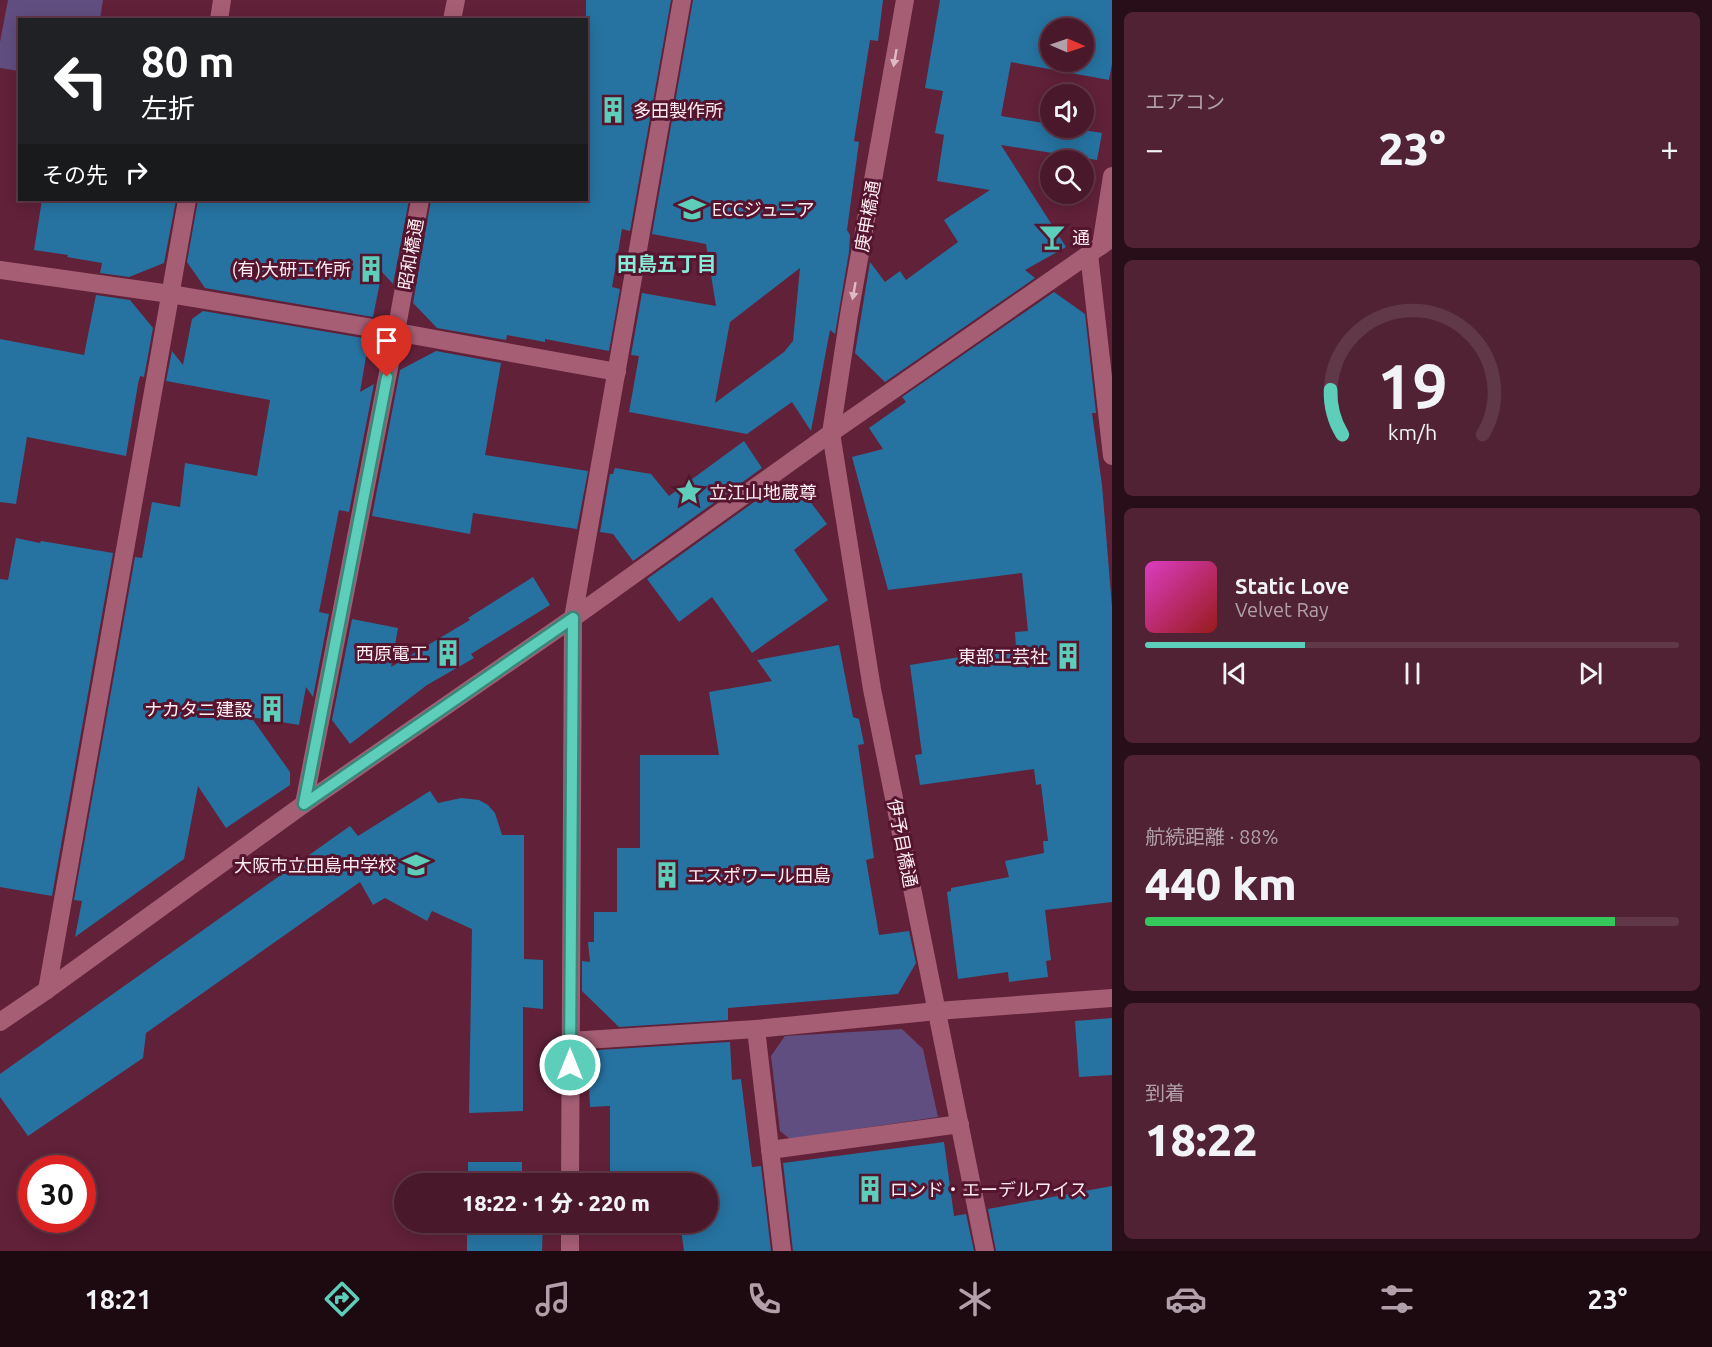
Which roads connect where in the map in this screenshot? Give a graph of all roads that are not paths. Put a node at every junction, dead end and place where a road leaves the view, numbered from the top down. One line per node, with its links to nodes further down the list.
1 (222, 0): 5 (street)
2 (456, 0): 6 (street)
3 (682, 0): 14 (street)
4 (905, 0): 15 (street, 庚申橋通, one-way to 15)
5 (219, 18)
6 (452, 18)
7 (1112, 176): 10 (street)
8 (187, 201): 12 (street)
9 (420, 201): 13 (street, 昭和橋通)
10 (1101, 246): 15 (street); 16 (street)
11 (0, 270): 12 (street)
12 (170, 294): 13 (street); 19 (street)
13 (396, 332): 14 (street); 18 (street, 昭和橋通)
14 (617, 372): 17 (street)
15 (831, 433): 17 (street); 21 (street, 伊予目橋通)
16 (1112, 456)
17 (573, 618): 18 (street); 24 (street)
18 (304, 804): 19 (street)
19 (47, 990): 22 (street)
20 (1112, 998): 21 (street)
21 (937, 1011): 23 (street); 25 (street, 伊予目橋通)
22 (0, 1022)
23 (756, 1029): 24 (street); 26 (street)
24 (570, 1041): 27 (street)
25 (960, 1124): 26 (street); 31 (street, 伊予目橋通)
26 (770, 1150): 30 (street)
27 (570, 1173)
28 (570, 1233): 29 (street)
29 (570, 1251)
30 (782, 1251)
31 (985, 1251)

